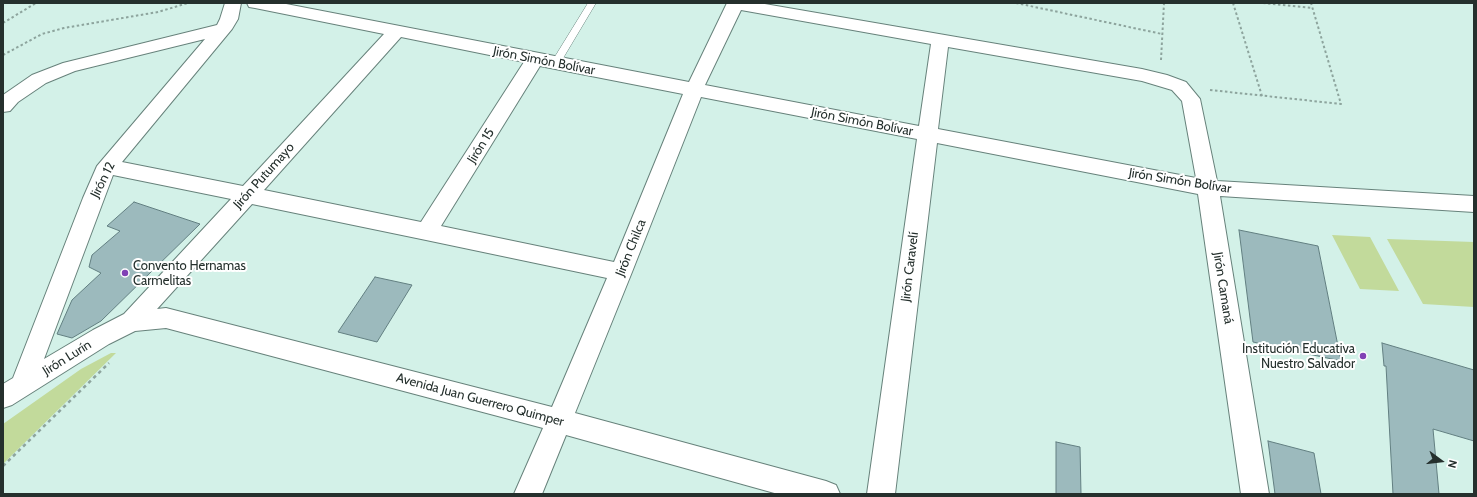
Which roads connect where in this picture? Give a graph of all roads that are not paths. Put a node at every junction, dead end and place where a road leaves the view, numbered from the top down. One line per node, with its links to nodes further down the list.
1 (232, 3): 5 (street, Jirón 12)
2 (255, 3): 6 (street, Jirón Simón Bolívar)
3 (592, 3): 9 (lane)
4 (736, 3): 7 (street); 10 (street, Jirón Chilca)
5 (223, 29): 11 (street); 13 (street, Jirón 12)
6 (397, 32): 8 (street, Jirón Simón Bolívar); 15 (street, Jirón Putumayo)
7 (940, 40): 12 (street, Jirón Caravelí); 14 (street, Jirón Camaná)
8 (535, 59): 9 (street, Jirón Simón Bolívar); 17 (street, Jirón 15)
9 (556, 63): 10 (street, Jirón Simón Bolívar)
10 (694, 90): 12 (street, Jirón Simón Bolívar); 18 (street, Jirón Chilca)
11 (3, 106)
12 (926, 134): 14 (street, Jirón Simón Bolívar); 24 (street, Jirón Caravelí)
13 (108, 166): 15 (street); 20 (street, Jirón 12)
14 (1208, 188): 16 (street, Jirón Simón Bolívar); 25 (street, Jirón Camaná)
15 (247, 195): 17 (street); 19 (street, Jirón Putumayo)
16 (1474, 204)
17 (426, 232): 18 (street)
18 (621, 272): 21 (street, Jirón Chilca)
19 (132, 321): 20 (street, Jirón Lurín); 21 (street, Avenida Juan Guerrero Quimper)
20 (12, 391)
21 (557, 421): 22 (street, Jirón Chilca); 23 (street, Avenida Juan Guerrero Quimper)
22 (528, 494)
23 (826, 494)
24 (881, 494)
25 (1255, 494)

